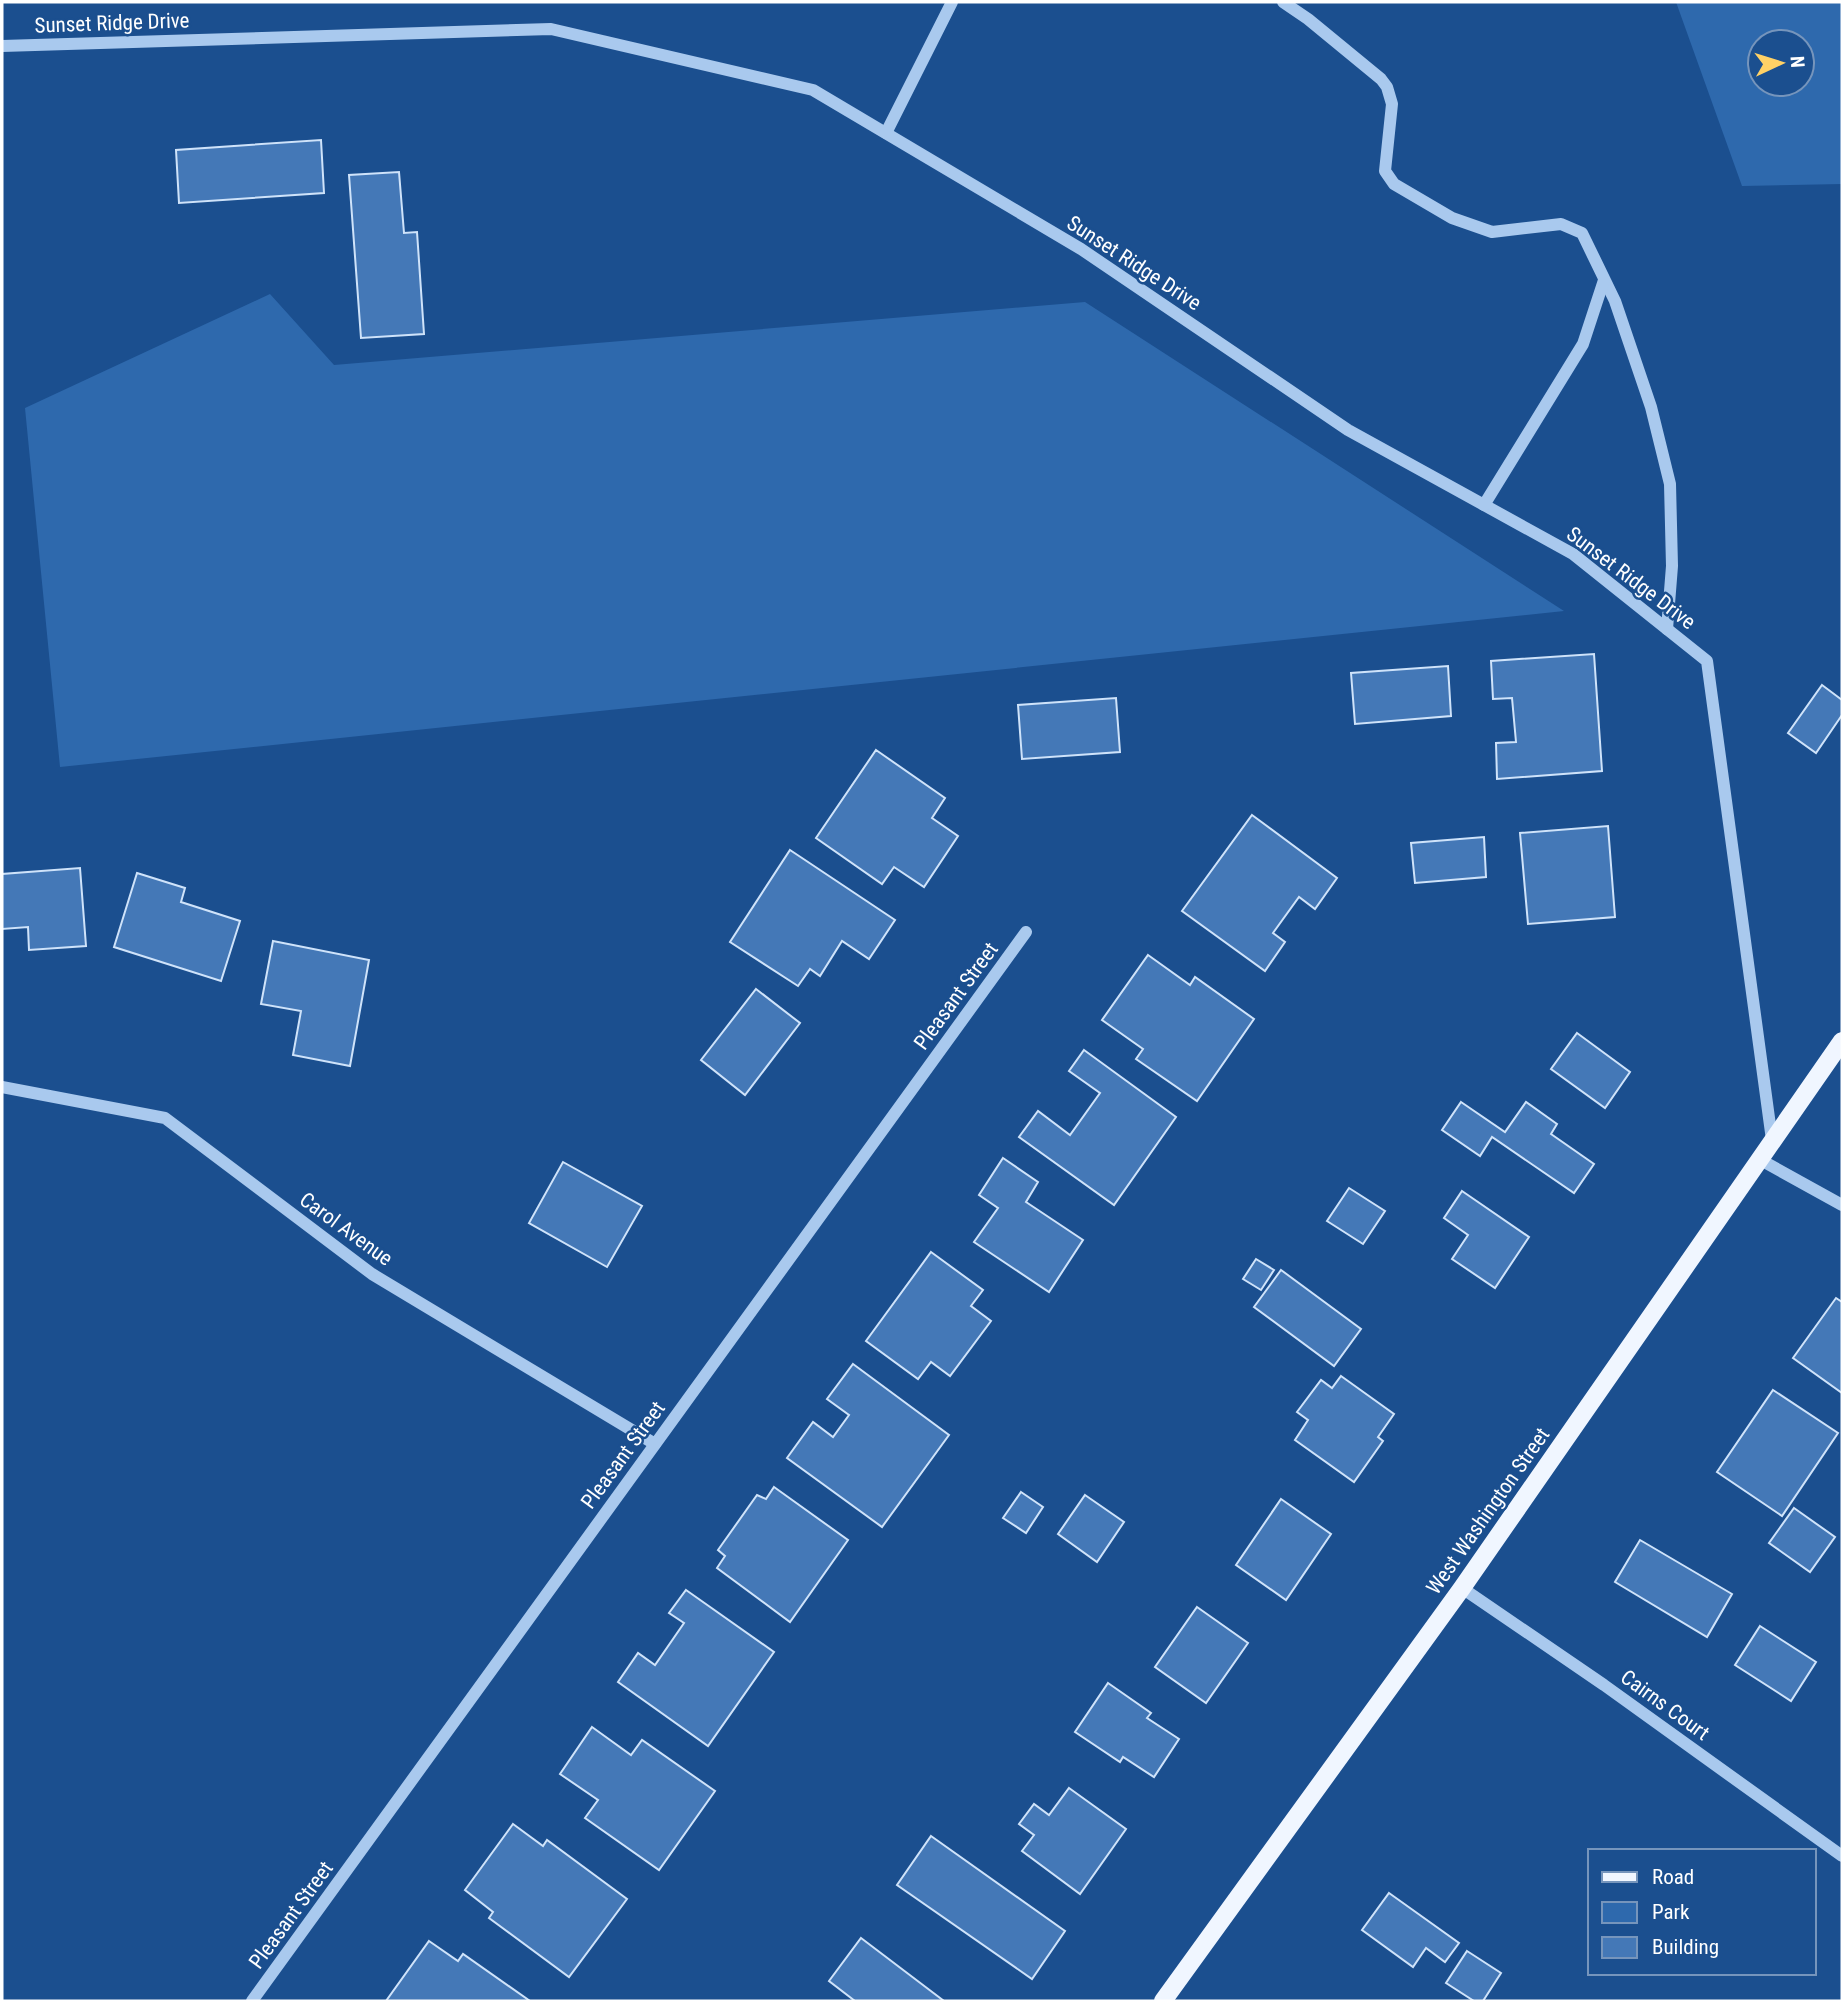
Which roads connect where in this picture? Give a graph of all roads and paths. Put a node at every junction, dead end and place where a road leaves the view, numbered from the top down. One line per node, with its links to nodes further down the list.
1 (952, 2): 4 (street)
2 (1283, 2): 5 (street)
3 (2, 46): 4 (street, Sunset Ridge Drive)
4 (886, 133): 6 (street, Sunset Ridge Drive)
5 (1604, 280): 6 (street); 7 (street)
6 (1484, 505): 7 (street, Sunset Ridge Drive)
7 (1667, 629): 11 (street, Sunset Ridge Drive)
8 (1027, 932): 14 (street, Pleasant Street)
9 (1842, 1041): 11 (main road, West Washington Street)
10 (2, 1087): 14 (street, Carol Avenue)
11 (1773, 1140): 12 (main road, West Washington Street)
12 (1759, 1159): 13 (street); 15 (main road, West Washington Street)
13 (1842, 1205)
14 (655, 1444): 17 (street, Pleasant Street)
15 (1462, 1588): 16 (street, Cairns Court); 18 (main road, West Washington Street)
16 (1842, 1856)
17 (252, 2001)
18 (1163, 2001)

